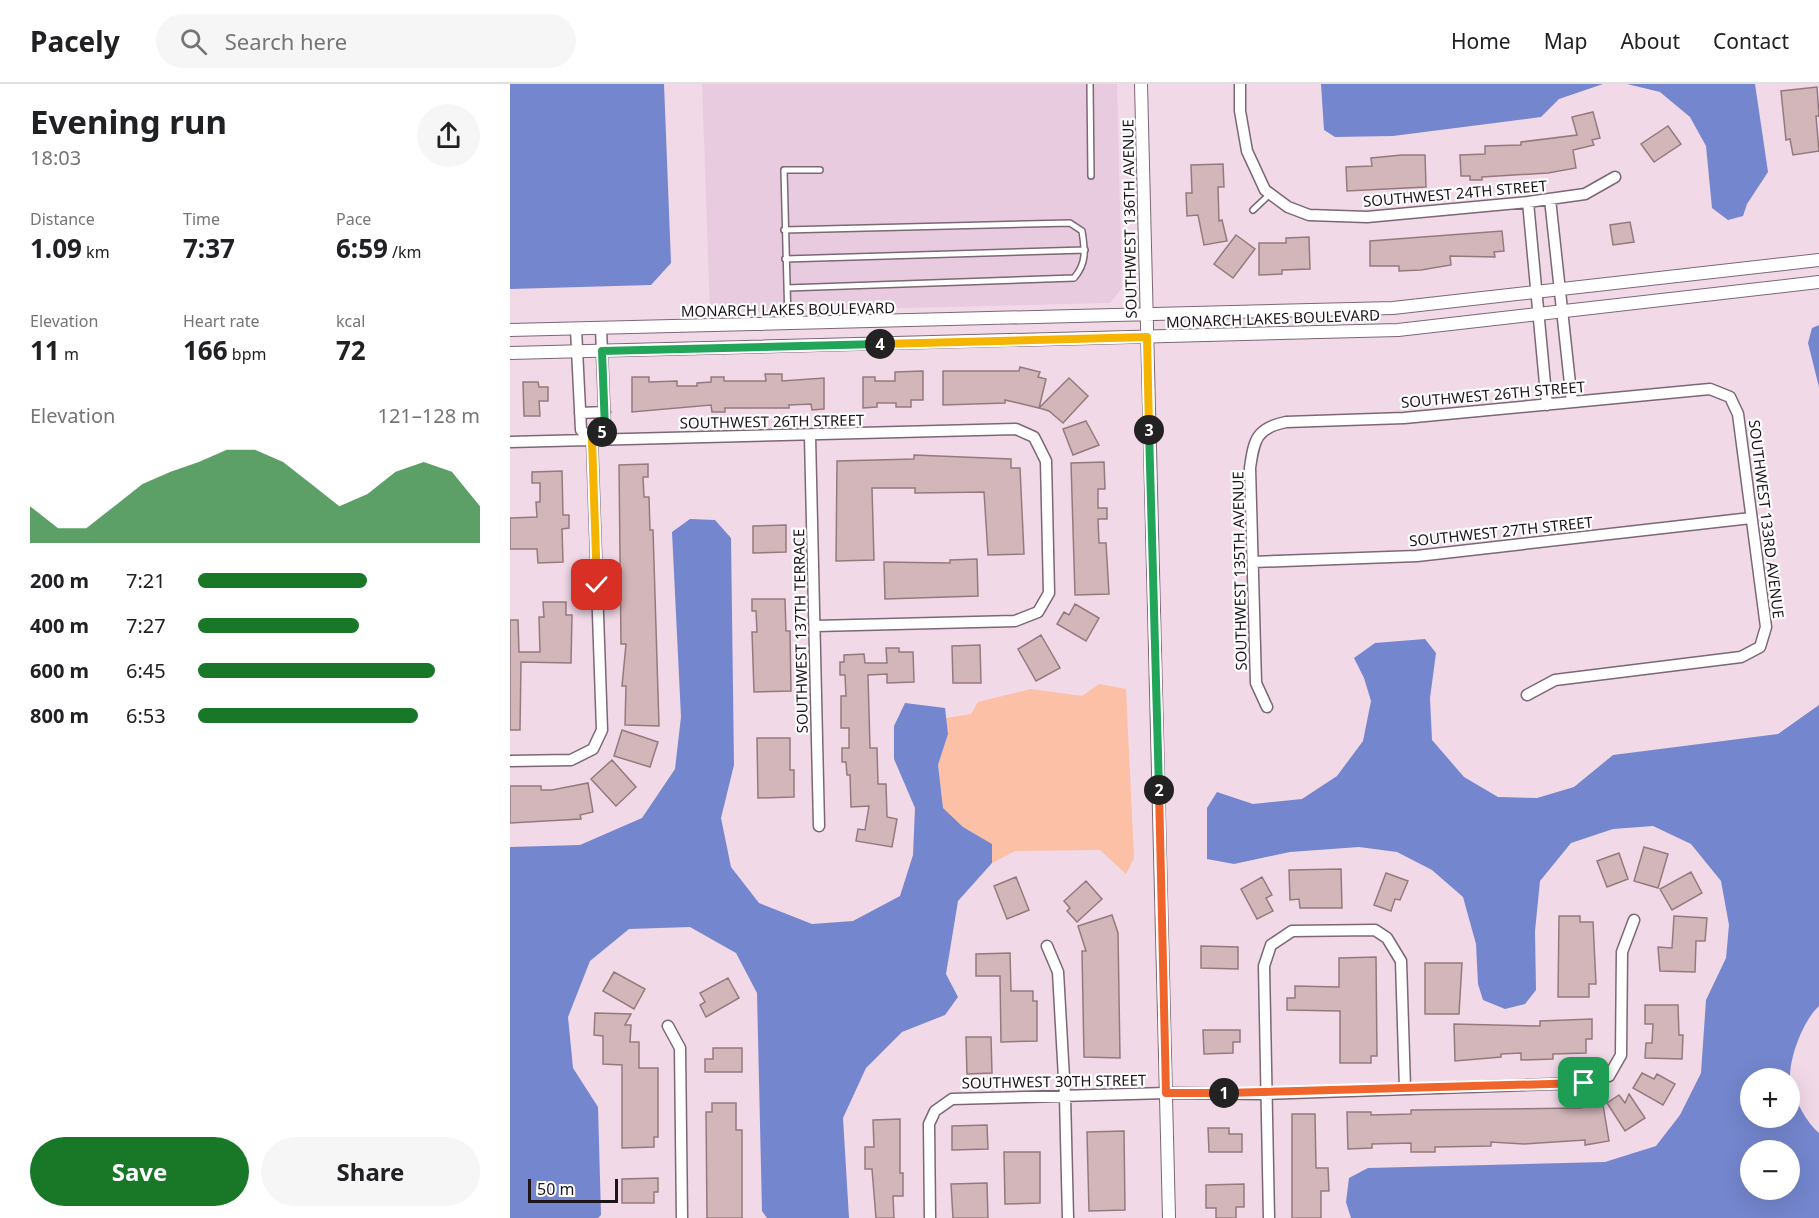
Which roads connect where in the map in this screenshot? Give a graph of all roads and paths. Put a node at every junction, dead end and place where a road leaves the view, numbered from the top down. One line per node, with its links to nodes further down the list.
1 (1090, 84): 5 (lane)
2 (1141, 84): 21 (street, SOUTHWEST 136TH AVENUE)
3 (1240, 84): 7 (street)
4 (820, 170): 11 (lane)
5 (1091, 176)
6 (1615, 177): 8 (street, SOUTHWEST 24TH STREET)
7 (1267, 192): 9 (street, SOUTHWEST 24TH STREET); 10 (lane)
8 (1550, 199): 9 (street, SOUTHWEST 24TH STREET); 17 (street)
9 (1528, 202): 18 (street)
10 (1253, 210)
11 (784, 230): 12 (lane); 13 (lane)
12 (1085, 250): 13 (lane); 16 (lane)
13 (785, 259): 16 (lane)
14 (1819, 260): 17 (street, MONARCH LAKES BOULEVARD)
15 (1819, 282): 19 (street, MONARCH LAKES BOULEVARD)
16 (786, 288): 22 (lane)
17 (1559, 289): 18 (street, MONARCH LAKES BOULEVARD); 19 (street)
18 (1537, 291): 20 (street); 21 (street, MONARCH LAKES BOULEVARD)
19 (1562, 312): 20 (street, MONARCH LAKES BOULEVARD); 31 (street)
20 (1539, 314): 26 (street, MONARCH LAKES BOULEVARD); 32 (street)
21 (1146, 315): 22 (street, MONARCH LAKES BOULEVARD); 26 (street, SOUTHWEST 136TH AVENUE)
22 (788, 324): 23 (street, MONARCH LAKES BOULEVARD)
23 (601, 328): 24 (street, MONARCH LAKES BOULEVARD); 27 (street)
24 (576, 329): 25 (street, MONARCH LAKES BOULEVARD); 28 (street)
25 (510, 330)
26 (1147, 337): 27 (street, MONARCH LAKES BOULEVARD); 50 (street, SOUTHWEST 136TH AVENUE)
27 (602, 351): 28 (street, MONARCH LAKES BOULEVARD); 33 (street)
28 (578, 352): 29 (street, MONARCH LAKES BOULEVARD); 34 (street)
29 (510, 353)
30 (1730, 397): 31 (street, SOUTHWEST 26TH STREET); 39 (street, SOUTHWEST 133RD AVENUE)
31 (1572, 402): 32 (street, SOUTHWEST 26TH STREET)
32 (1547, 405): 35 (street, SOUTHWEST 26TH STREET)
33 (605, 412): 34 (street); 37 (street)
34 (580, 413): 37 (street)
35 (1260, 434): 40 (street, SOUTHWEST 135TH AVENUE)
36 (810, 436): 37 (street, SOUTHWEST 26TH STREET); 41 (street, SOUTHWEST 137TH TERRACE); 41 (street, SOUTHWEST 26TH STREET)
37 (592, 440): 38 (street, SOUTHWEST 26TH STREET); 44 (street)
38 (510, 442)
39 (1751, 518): 40 (street, SOUTHWEST 27TH STREET); 42 (street, SOUTHWEST 133RD AVENUE)
40 (1253, 562): 43 (street, SOUTHWEST 135TH AVENUE)
41 (816, 626): 45 (street, SOUTHWEST 137TH TERRACE)
42 (1527, 695)
43 (1267, 707)
44 (510, 761)
45 (819, 826)
46 (1634, 920): 49 (street, SOUTHWEST 30TH STREET)
47 (1047, 946): 52 (street)
48 (668, 1026): 53 (street)
49 (1405, 1088): 51 (street, SOUTHWEST 30TH STREET); 51 (street)
50 (1166, 1093): 51 (street, SOUTHWEST 30TH STREET); 52 (street, SOUTHWEST 30TH STREET); 56 (street, SOUTHWEST 136TH AVENUE)
51 (1264, 1094): 57 (street)
52 (1065, 1096): 54 (street, SOUTHWEST 30TH STREET); 55 (street)
53 (682, 1218)
54 (930, 1218)
55 (1068, 1218)
56 (1169, 1218)
57 (1269, 1218)

